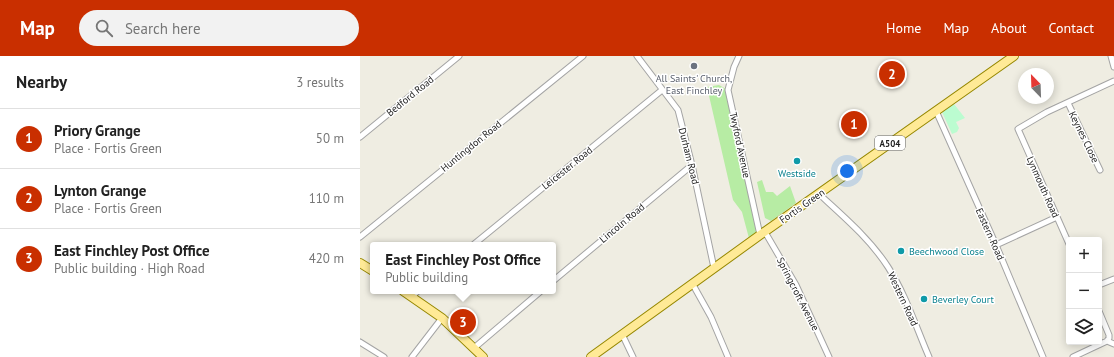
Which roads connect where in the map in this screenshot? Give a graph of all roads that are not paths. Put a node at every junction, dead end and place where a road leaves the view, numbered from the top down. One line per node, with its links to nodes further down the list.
1 (459, 56): 12 (street, Bedford Road)
2 (582, 56): 18 (street, Huntingdon Road)
3 (637, 56): 9 (street, Durham Road)
4 (739, 56): 17 (street, Twyford Avenue)
5 (1014, 56): 11 (main road, Fortis Green / A504)
6 (1111, 56): 7 (street)
7 (1114, 67)
8 (1114, 81): 10 (street)
9 (662, 90): 13 (street, Durham Road); 20 (street, Leicester Road)
10 (1068, 103): 14 (street, Keynes Close); 16 (street, Lynmouth Road)
11 (936, 111): 15 (main road, Fortis Green / A504); 21 (street, Eastern Road)
12 (360, 137)
13 (692, 165): 23 (street, Durham Road); 25 (street, Lincoln Road)
14 (1100, 170)
15 (819, 194): 17 (main road, Fortis Green / A504); 47 (street, Western Road)
16 (1057, 217): 19 (street, Lynmouth Road); 21 (street)
17 (762, 234): 23 (main road, Fortis Green / A504); 46 (street, Springcroft Avenue)
18 (360, 237)
19 (1066, 237)
20 (477, 242)
21 (996, 245): 48 (street, Eastern Road)
22 (360, 263): 24 (main road)
23 (714, 268): 27 (main road, Fortis Green / A504)
24 (370, 269)
25 (556, 278)
26 (1114, 279): 28 (street)
27 (692, 283): 35 (main road, Fortis Green / A504); 45 (street)
28 (1102, 284)
29 (407, 294): 32 (main road)
30 (414, 294): 32 (street)
31 (538, 294): 39 (street)
32 (411, 297): 33 (main road)
33 (442, 318): 39 (main road); 41 (street)
34 (1102, 318): 36 (street)
35 (622, 334): 43 (main road, Fortis Green / A504); 44 (street)
36 (1107, 341): 38 (street); 49 (street)
37 (360, 342): 40 (street)
38 (1114, 344)
39 (474, 348): 42 (main road)
40 (384, 357)
41 (412, 357)
42 (483, 357)
43 (591, 357)
44 (633, 357)
45 (728, 357)
46 (829, 357)
47 (929, 357)
48 (1043, 357)
49 (1073, 357)

